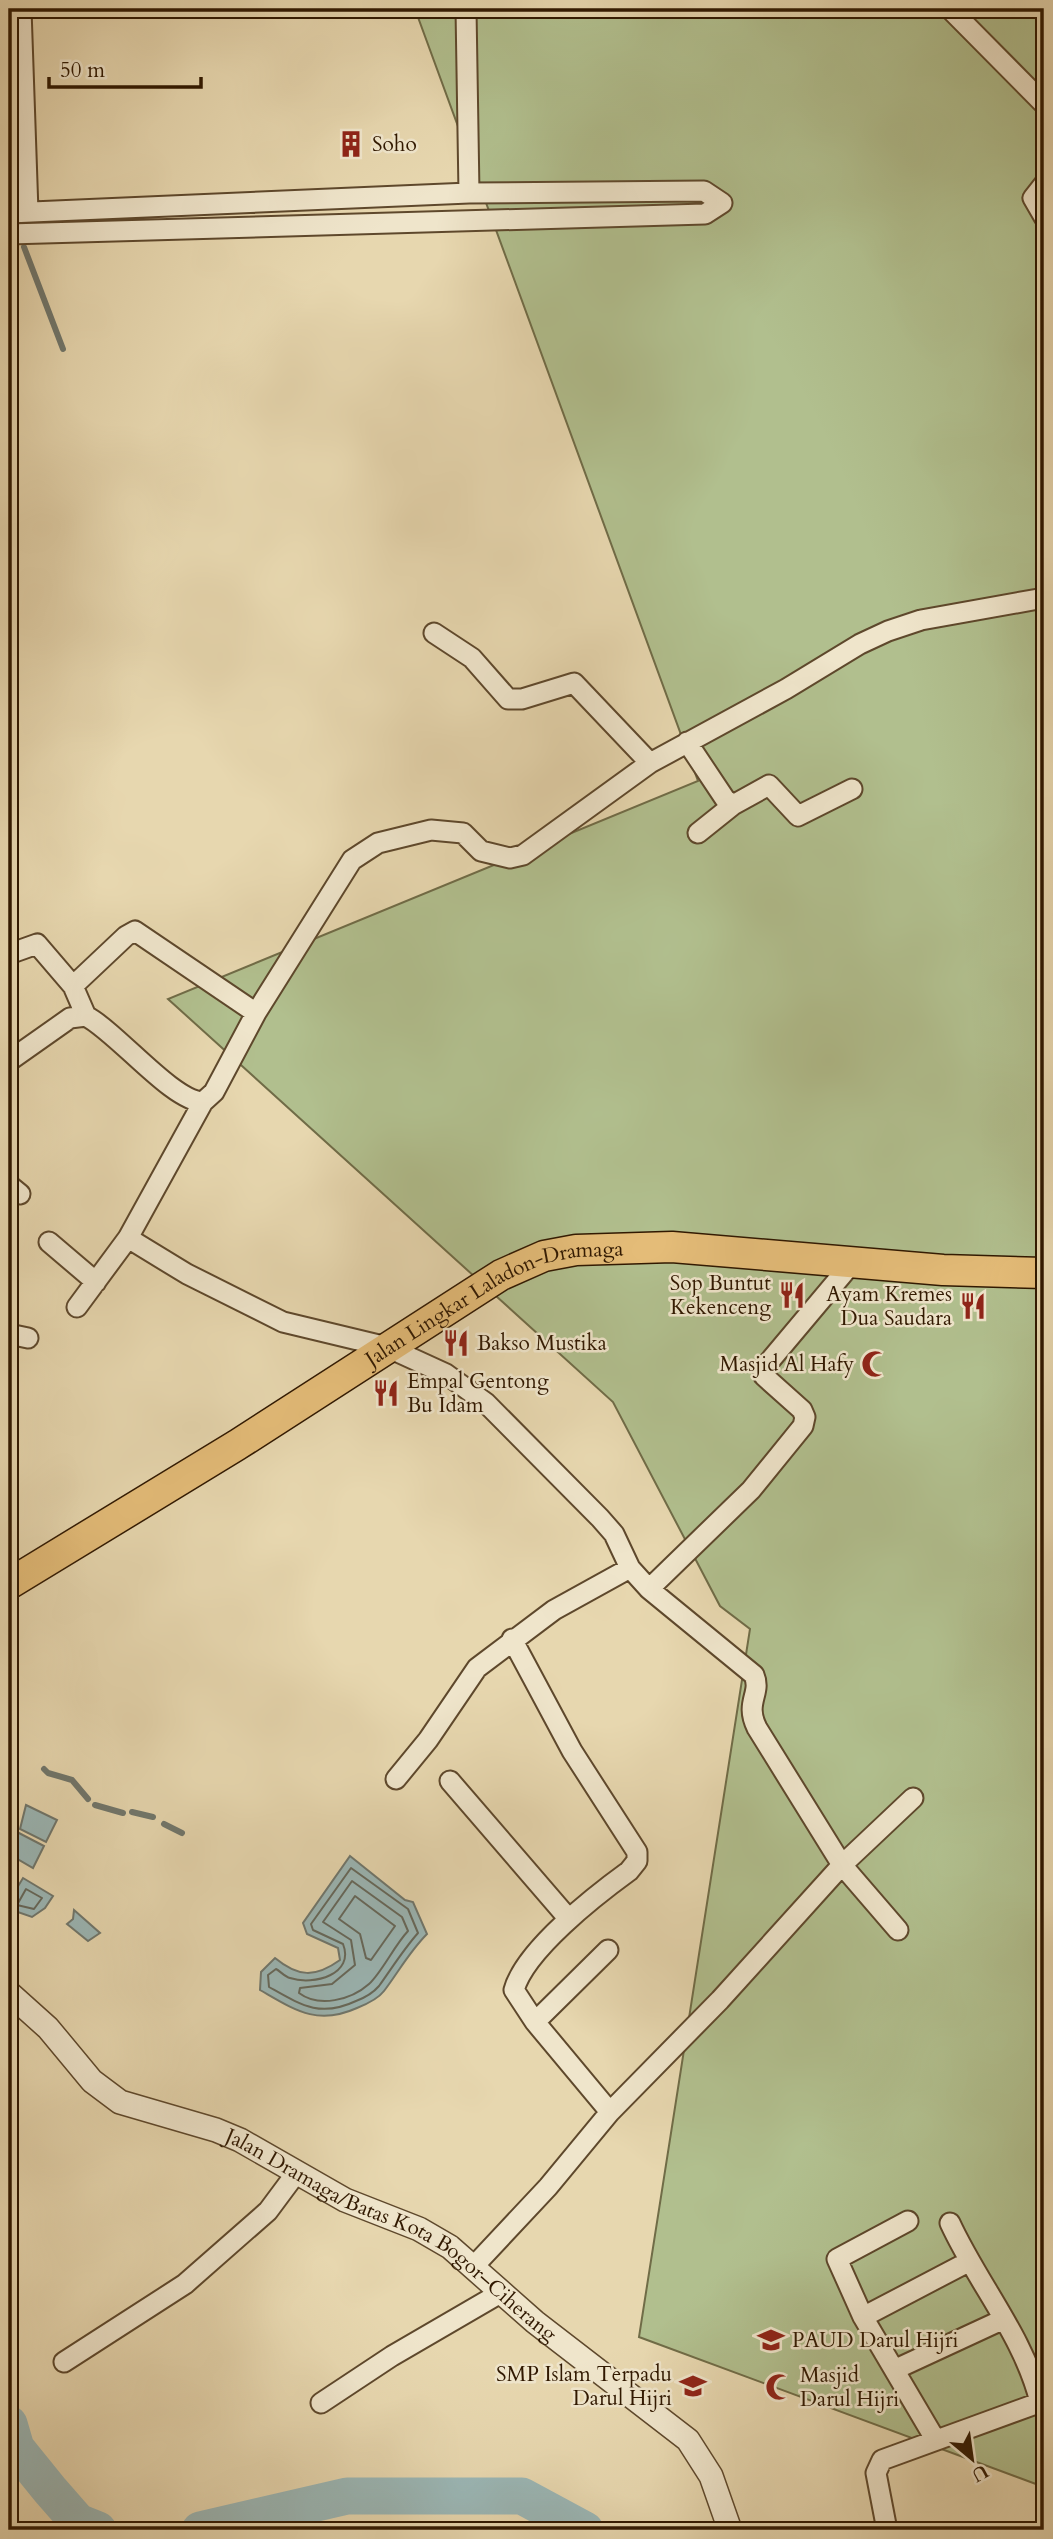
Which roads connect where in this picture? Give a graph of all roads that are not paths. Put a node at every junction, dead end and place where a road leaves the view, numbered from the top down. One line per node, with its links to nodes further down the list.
1 (21, 9): 7 (street)
2 (466, 9): 6 (street)
3 (950, 9): 4 (street)
4 (1044, 104)
5 (1044, 184): 8 (street)
6 (469, 193): 7 (street); 9 (street)
7 (19, 212)
8 (1044, 217)
9 (9, 234)
10 (1044, 598): 12 (street)
11 (433, 633): 13 (street)
12 (687, 742): 13 (street); 15 (street)
13 (650, 764): 19 (street)
14 (852, 789): 15 (street)
15 (733, 805): 16 (street)
16 (698, 833)
17 (9, 954): 18 (street)
18 (72, 986): 19 (street); 20 (street)
19 (256, 1013): 22 (street)
20 (86, 1016): 21 (street); 22 (street)
21 (9, 1061)
22 (204, 1102): 23 (street)
23 (128, 1238): 27 (street); 29 (street)
24 (49, 1242): 27 (street)
25 (852, 1263): 26 (main road, Jalan Lingkar Laladon-Dramaga); 29 (main road, Jalan Lingkar Laladon-Dramaga); 32 (street)
26 (1044, 1273)
27 (96, 1282): 28 (street)
28 (77, 1307)
29 (387, 1347): 30 (street); 31 (main road, Jalan Lingkar Laladon-Dramaga)
30 (630, 1568): 32 (street); 33 (street)
31 (9, 1584)
32 (649, 1589): 37 (street)
33 (512, 1639): 34 (street); 38 (street)
34 (396, 1779)
35 (450, 1781): 38 (street)
36 (913, 1798): 37 (street)
37 (842, 1865): 39 (street); 43 (street)
38 (568, 1918): 42 (street)
39 (898, 1930)
40 (608, 1951): 42 (street)
41 (9, 1993): 44 (street, Jalan Dramaga/Batas Kota Bogor–Ciherang)
42 (535, 2022): 43 (street)
43 (610, 2112): 48 (street)
44 (297, 2172): 48 (street, Jalan Dramaga/Batas Kota Bogor–Ciherang); 52 (street)
45 (908, 2221): 50 (street)
46 (950, 2223): 47 (street)
47 (968, 2262): 50 (street); 51 (street)
48 (474, 2266): 49 (street, Jalan Dramaga/Batas Kota Bogor–Ciherang)
49 (502, 2292): 55 (street); 57 (street, Jalan Dramaga/Batas Kota Bogor–Ciherang)
50 (863, 2317): 53 (street)
51 (1004, 2319): 53 (street); 54 (street)
52 (64, 2362)
53 (896, 2368): 56 (street)
54 (1042, 2402): 56 (street)
55 (321, 2403)
56 (934, 2439): 58 (street)
57 (730, 2530)
58 (887, 2530)

